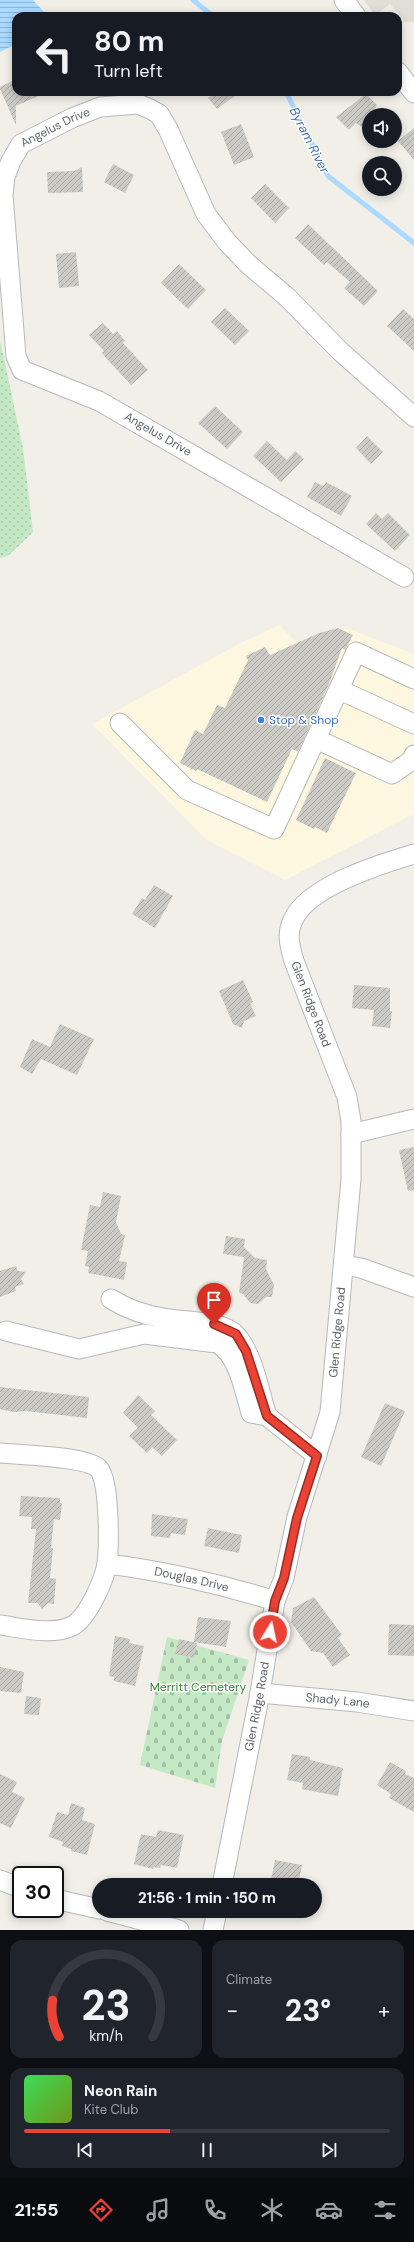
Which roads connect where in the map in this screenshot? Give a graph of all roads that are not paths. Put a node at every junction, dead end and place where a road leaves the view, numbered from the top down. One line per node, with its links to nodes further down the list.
1 (344, 0): 2 (street)
2 (353, 12)
3 (402, 77): 4 (street)
4 (414, 93)
5 (414, 417): 6 (street, Angelus Drive)
6 (404, 577)
7 (414, 679): 8 (street)
8 (340, 690): 10 (street); 11 (street)
9 (120, 723): 11 (street)
10 (414, 724)
11 (316, 739): 12 (street)
12 (413, 759)
13 (414, 854): 15 (street, Glen Ridge Road)
14 (414, 1119): 15 (street)
15 (351, 1134): 16 (street, Glen Ridge Road)
16 (344, 1265): 17 (street); 22 (street, Glen Ridge Road)
17 (414, 1287)
18 (111, 1299): 20 (street)
19 (6, 1331): 20 (street)
20 (267, 1416): 22 (street)
21 (0, 1453): 23 (street)
22 (317, 1456): 24 (street, Glen Ridge Road)
23 (107, 1564): 24 (street, Douglas Drive); 25 (street)
24 (275, 1601): 26 (street, Glen Ridge Road)
25 (0, 1625)
26 (260, 1693): 27 (street, Shady Lane); 28 (street, Glen Ridge Road)
27 (414, 1711)
28 (223, 1878)
29 (0, 1880): 30 (street)
30 (12, 1885)
31 (64, 1901): 32 (street)
32 (92, 1907)
33 (134, 1918): 35 (street)
34 (216, 1918): 36 (street)
35 (179, 1930)
36 (213, 1930)

